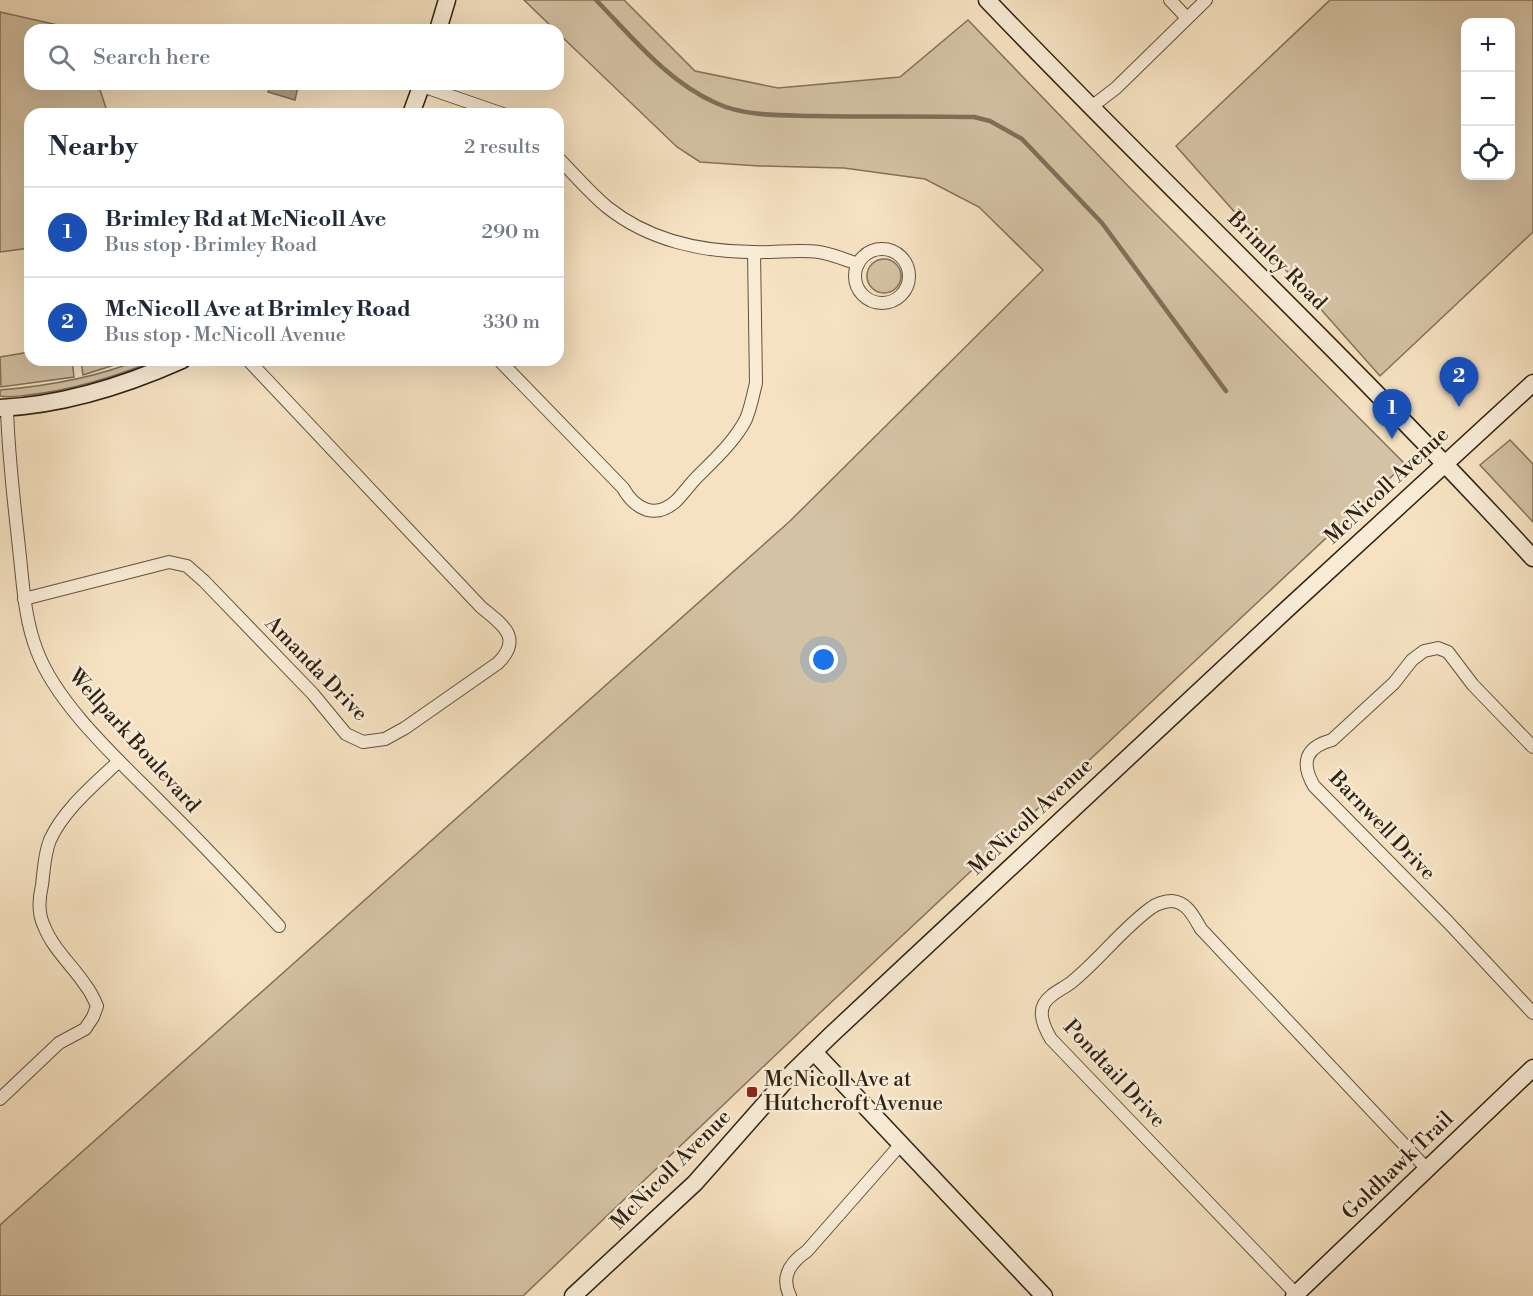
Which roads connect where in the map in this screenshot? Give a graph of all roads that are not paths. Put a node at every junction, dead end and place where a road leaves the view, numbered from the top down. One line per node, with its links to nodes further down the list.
1 (447, 0): 6 (main road)
2 (987, 0): 11 (main road, Brimley Road)
3 (1170, 0): 5 (street)
4 (1206, 0): 5 (street)
5 (1187, 18): 11 (street)
6 (440, 24)
7 (420, 90): 9 (main road)
8 (436, 90): 10 (street)
9 (413, 108)
10 (485, 108)
11 (1090, 108): 20 (main road, Brimley Road)
12 (564, 164): 13 (street)
13 (754, 252): 14 (street); 17 (street)
14 (858, 264): 14 (street)
15 (169, 366): 19 (main road)
16 (254, 366): 22 (street, Amanda Drive)
17 (505, 366)
18 (1533, 383): 20 (main road, McNicoll Avenue)
19 (4, 408): 22 (street, Wellpark Boulevard)
20 (1446, 463): 21 (main road, Brimley Road); 27 (main road, McNicoll Avenue)
21 (1533, 558)
22 (24, 599): 24 (street, Wellpark Boulevard)
23 (1533, 747): 26 (street, Barnwell Drive)
24 (120, 761): 25 (street, Wellpark Boulevard); 29 (street)
25 (279, 926)
26 (1533, 1013)
27 (814, 1052): 30 (main road); 33 (main road, McNicoll Avenue)
28 (1533, 1068): 31 (main road, Goldhawk Trail)
29 (0, 1099)
30 (901, 1144): 34 (street); 35 (main road)
31 (1428, 1169): 32 (main road, Goldhawk Trail); 32 (street, Pondtail Drive)
32 (1295, 1295)
33 (573, 1296)
34 (790, 1296)
35 (1044, 1296)

